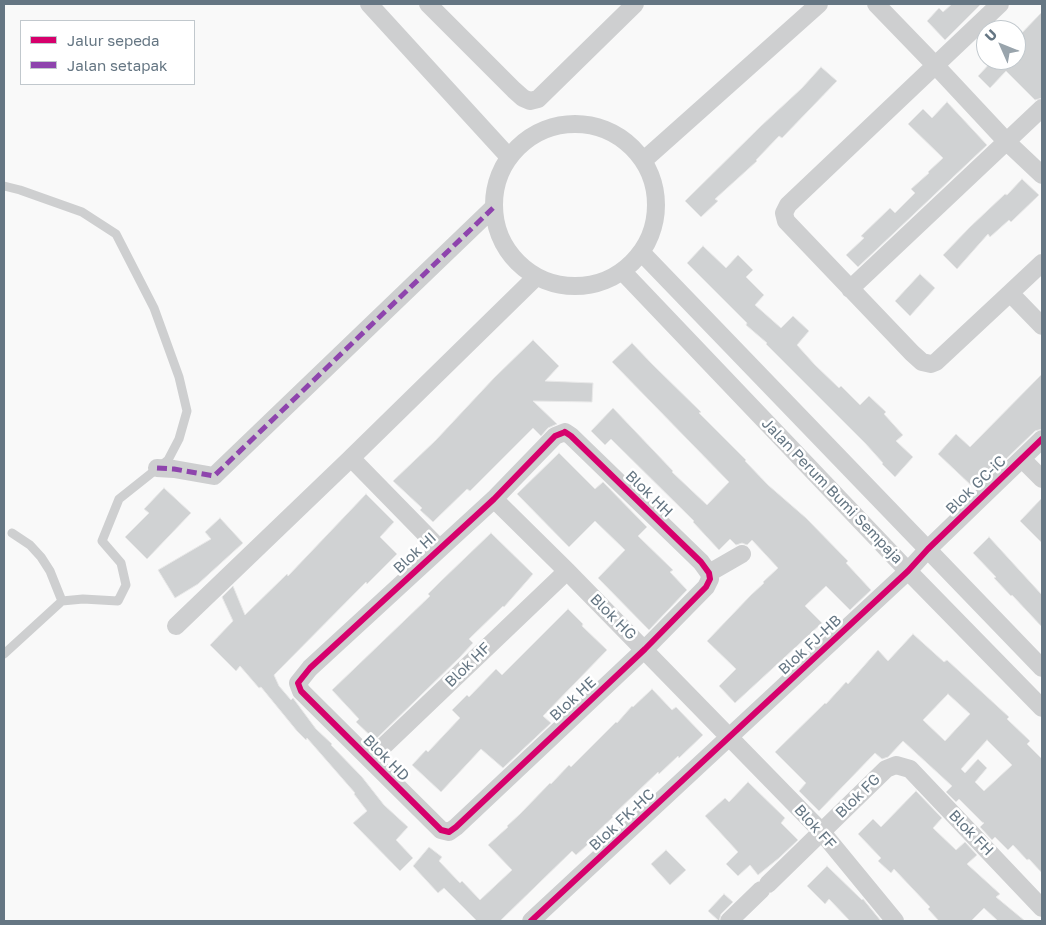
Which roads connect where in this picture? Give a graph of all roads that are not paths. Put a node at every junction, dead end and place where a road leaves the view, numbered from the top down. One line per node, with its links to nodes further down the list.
1 (369, 4): 10 (street)
2 (428, 4): 3 (street)
3 (635, 4)
4 (819, 4): 11 (street)
5 (876, 4): 7 (street)
6 (1000, 4): 7 (street)
7 (936, 66): 9 (street); 19 (street)
8 (1042, 108): 9 (street)
9 (1007, 142): 12 (street); 19 (street)
10 (508, 156): 11 (street); 14 (street)
11 (644, 160): 15 (street)
12 (1042, 175)
13 (4, 186): 26 (lane)
14 (493, 208): 18 (street); 26 (street)
15 (642, 253): 17 (street); 31 (street, Jalan Perum Bumi Sempaja)
16 (1042, 263): 20 (street)
17 (623, 272): 18 (street); 34 (street, Jalan Perum Bumi Sempaja)
18 (536, 277): 24 (street)
19 (850, 289): 20 (street)
20 (1010, 293): 21 (street)
21 (1042, 326)
22 (555, 436): 28 (street, Blok HI); 35 (street, Blok HH)
23 (1042, 439): 25 (street, Blok GC-iC)
24 (351, 458): 30 (street); 37 (street)
25 (1022, 459): 27 (street); 31 (street, Blok GC-iC)
26 (157, 468): 36 (lane)
27 (1042, 478)
28 (494, 499): 30 (street, Blok HI); 33 (street, Blok HG)
29 (12, 533): 36 (lane)
30 (439, 548): 41 (street, Blok HI)
31 (928, 548): 34 (street, Blok GC-iC); 40 (street, Jalan Perum Bumi Sempaja)
32 (742, 554): 35 (street, Blok HE)
33 (567, 571): 38 (street, Blok HG); 44 (street, Blok HF)
34 (908, 571): 42 (street, Jalan Perum Bumi Sempaja); 43 (street, Blok FJ-HB)
35 (707, 580): 38 (street, Blok HE)
36 (62, 601): 39 (lane)
37 (176, 626)
38 (644, 649): 43 (street, Blok HG); 46 (street, Blok HE)
39 (4, 654)
40 (1042, 668)
41 (301, 691): 44 (street, Blok HD)
42 (1042, 708)
43 (730, 738): 47 (street, Blok FF); 49 (street, Blok FK-HC)
44 (370, 759): 46 (street, Blok HD)
45 (896, 765): 47 (street, Blok FG); 48 (street, Blok FH)
46 (456, 826)
47 (821, 831): 50 (street, Blok FG); 51 (street, Blok FF)
48 (1042, 908)
49 (538, 920)
50 (729, 921)
51 (895, 921)

